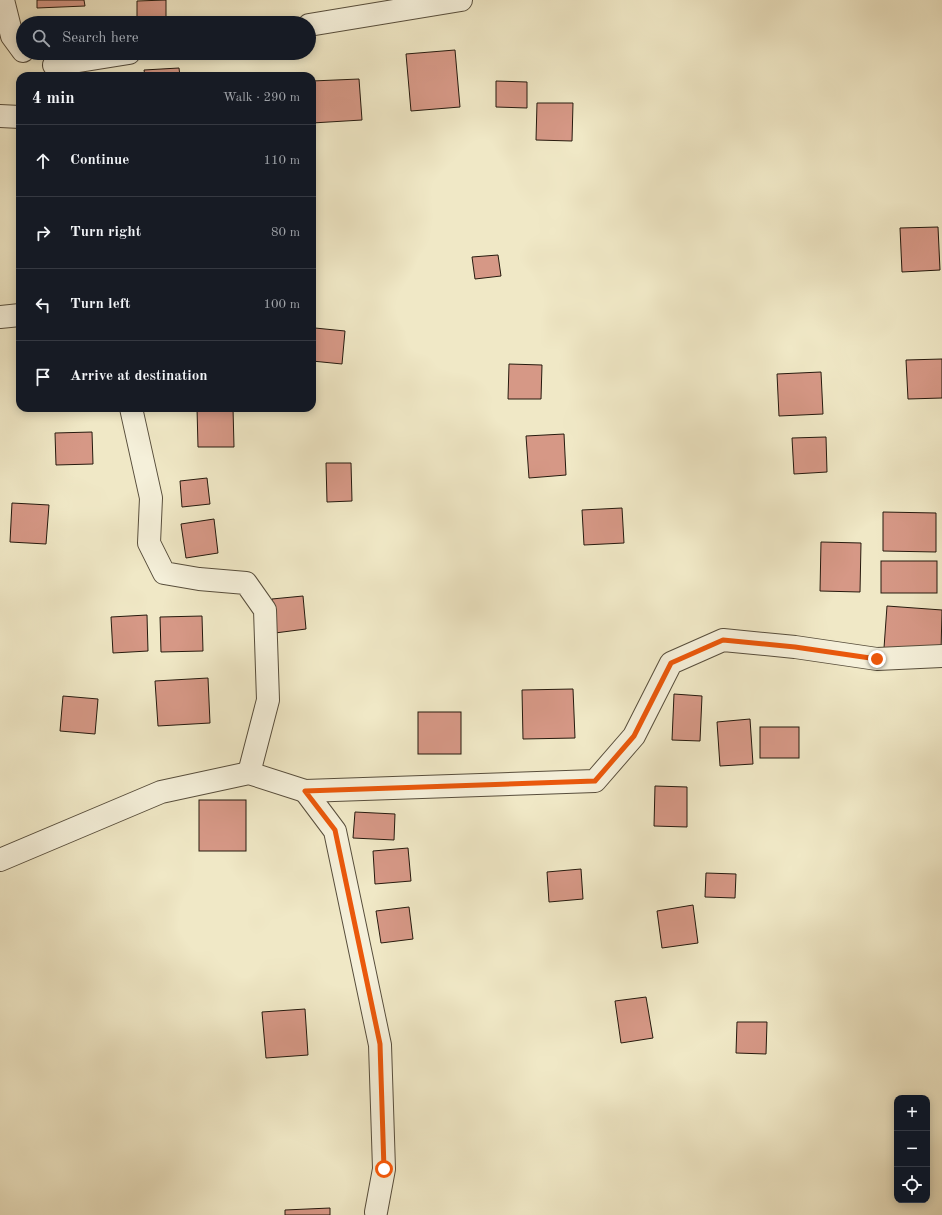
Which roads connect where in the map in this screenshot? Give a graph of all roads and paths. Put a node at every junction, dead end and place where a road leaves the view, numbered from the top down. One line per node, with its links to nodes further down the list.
1 (4, 0): 4 (street)
2 (461, 0): 3 (street)
3 (316, 24)
4 (16, 41)
5 (33, 60): 7 (street)
6 (99, 60): 7 (street)
7 (56, 70)
8 (0, 116): 9 (street)
9 (16, 117)
10 (16, 315): 11 (street)
11 (0, 317)
12 (132, 412): 14 (street)
13 (942, 656): 15 (street)
14 (249, 773): 15 (street); 16 (street)
15 (305, 791): 17 (street)
16 (0, 860)
17 (376, 1212)

